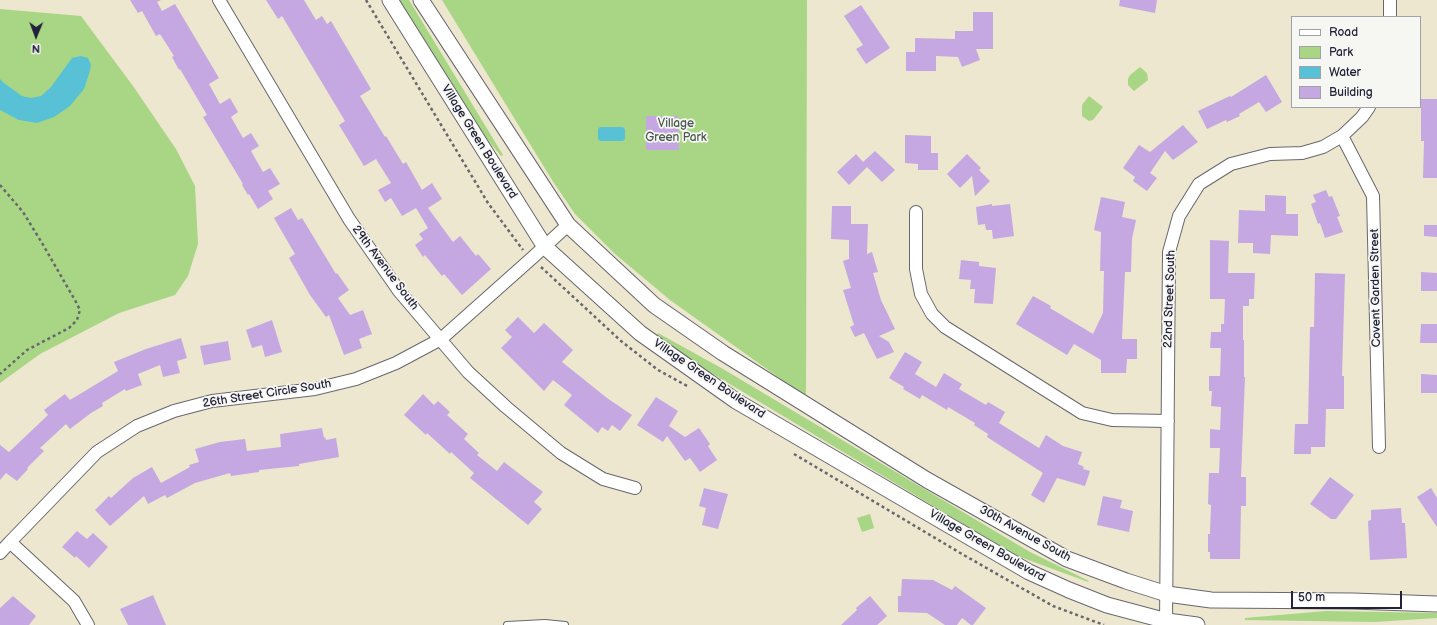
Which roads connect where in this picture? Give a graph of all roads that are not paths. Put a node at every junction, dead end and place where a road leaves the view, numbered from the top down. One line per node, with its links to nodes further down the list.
1 (219, 0): 11 (street, 29th Avenue South)
2 (390, 0): 10 (street, Village Green Boulevard)
3 (421, 0): 9 (street)
4 (1390, 0): 5 (street)
5 (1390, 16)
6 (1368, 108): 7 (street, 22nd Street South)
7 (1342, 136): 12 (street, 22nd Street South); 13 (street, Covent Garden Street)
8 (916, 212): 12 (street)
9 (568, 225): 10 (street, 26th Street Circle South); 17 (street, 30th Avenue South)
10 (544, 247): 11 (street, 26th Street Circle South); 19 (street, Village Green Boulevard)
11 (441, 339): 14 (street, 29th Avenue South); 15 (street, 26th Street Circle South)
12 (1168, 422): 17 (street, 22nd Street South)
13 (1379, 447)
14 (635, 488)
15 (10, 542): 16 (street, 26th Street Circle South); 20 (street)
16 (0, 554)
17 (1167, 594): 18 (street, 30th Avenue South); 19 (street, 22nd Street South)
18 (1437, 604)
19 (1166, 623): 23 (street, Village Green Boulevard)
20 (88, 625)
21 (508, 625): 22 (lane)
22 (565, 625)
23 (1197, 625)

